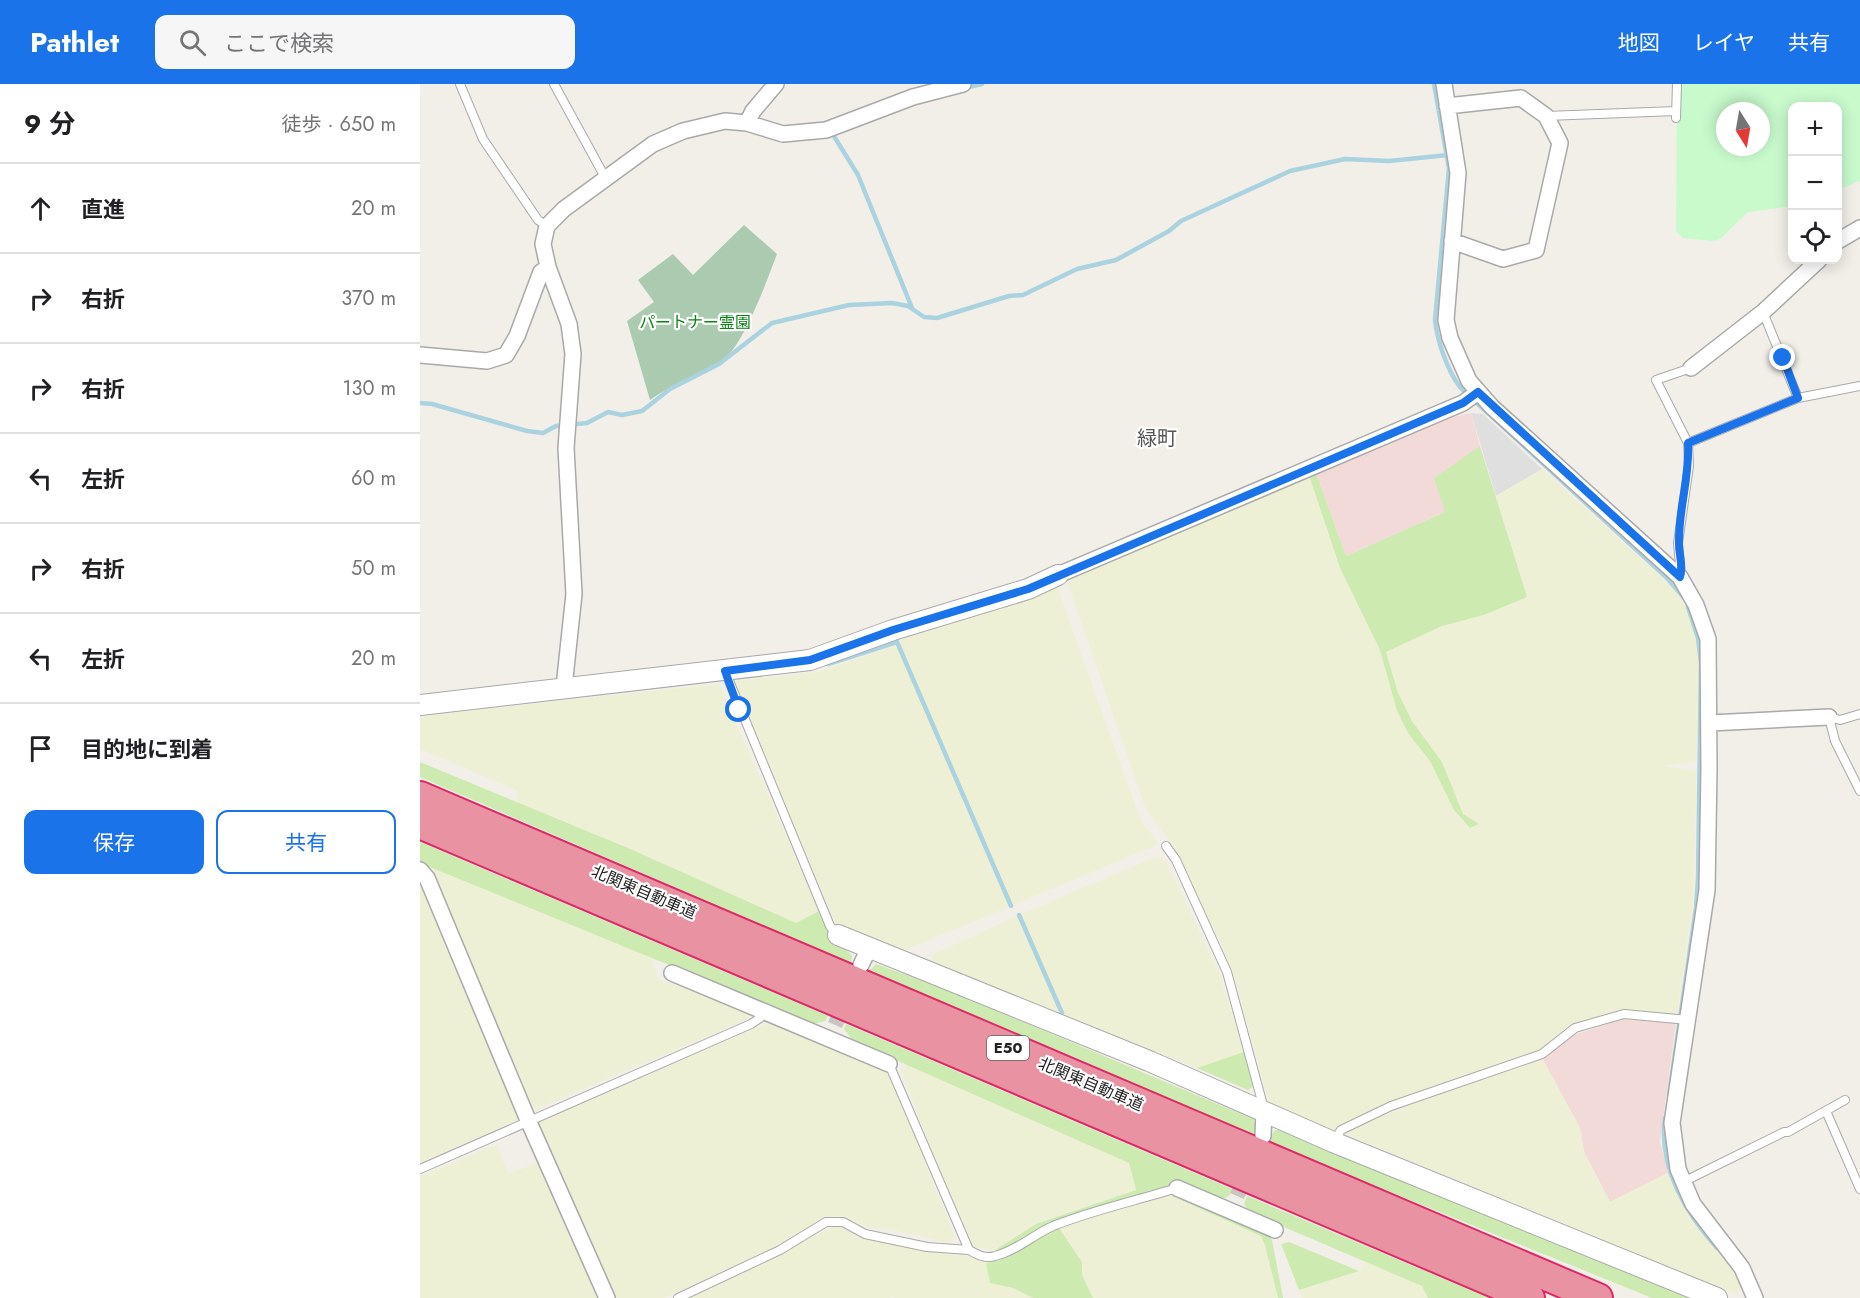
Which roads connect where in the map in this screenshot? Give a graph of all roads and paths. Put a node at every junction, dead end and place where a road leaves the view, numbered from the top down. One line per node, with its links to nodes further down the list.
1 (460, 84): 11 (lane)
2 (554, 84): 10 (lane)
3 (776, 84): 9 (street)
4 (963, 84): 9 (street)
5 (1444, 84): 7 (street)
6 (1677, 84): 8 (lane)
7 (1447, 106): 8 (street); 14 (street)
8 (1546, 116): 14 (street)
9 (747, 123): 10 (street)
10 (607, 180): 11 (street)
11 (547, 226): 16 (street)
12 (1860, 228): 13 (street)
13 (1842, 239)
14 (1452, 241): 21 (street)
15 (1815, 264): 17 (street)
16 (548, 267): 18 (street); 27 (street)
17 (1763, 312): 19 (street); 22 (lane)
18 (420, 355)
19 (1691, 368): 23 (lane)
20 (1860, 386): 22 (lane)
21 (1478, 392): 24 (street); 25 (street)
22 (1798, 398): 23 (lane)
23 (1688, 443): 25 (lane)
24 (1058, 574): 26 (street)
25 (1680, 577): 31 (street)
26 (725, 671): 27 (street); 37 (lane)
27 (564, 687): 28 (street)
28 (420, 705)
29 (1860, 714): 30 (lane)
30 (1829, 717): 31 (street); 32 (lane)
31 (1710, 723): 40 (street)
32 (1860, 791)
33 (420, 796): 57 (highway, 北関東自動車道 / E50)
34 (420, 824): 56 (highway, 北関東自動車道 / E50)
35 (1166, 846): 43 (lane)
36 (420, 870): 45 (street)
37 (838, 935): 43 (street)
38 (672, 973): 39 (street)
39 (764, 1010): 41 (street); 45 (lane)
40 (1688, 1020): 47 (lane); 49 (street)
41 (889, 1064): 53 (lane)
42 (1845, 1100): 44 (lane)
43 (1264, 1111): 46 (street); 47 (street)
44 (1826, 1111): 49 (lane); 51 (lane)
45 (528, 1120): 48 (lane); 54 (street)
46 (1263, 1136)
47 (1333, 1142): 58 (street)
48 (420, 1168)
49 (1683, 1182): 59 (street)
50 (1177, 1188): 52 (street); 53 (lane)
51 (1860, 1189)
52 (1275, 1230)
53 (969, 1250): 55 (lane)
54 (607, 1298)
55 (678, 1298)
56 (1530, 1298)
57 (1598, 1298)
58 (1717, 1298)
59 (1755, 1298)

